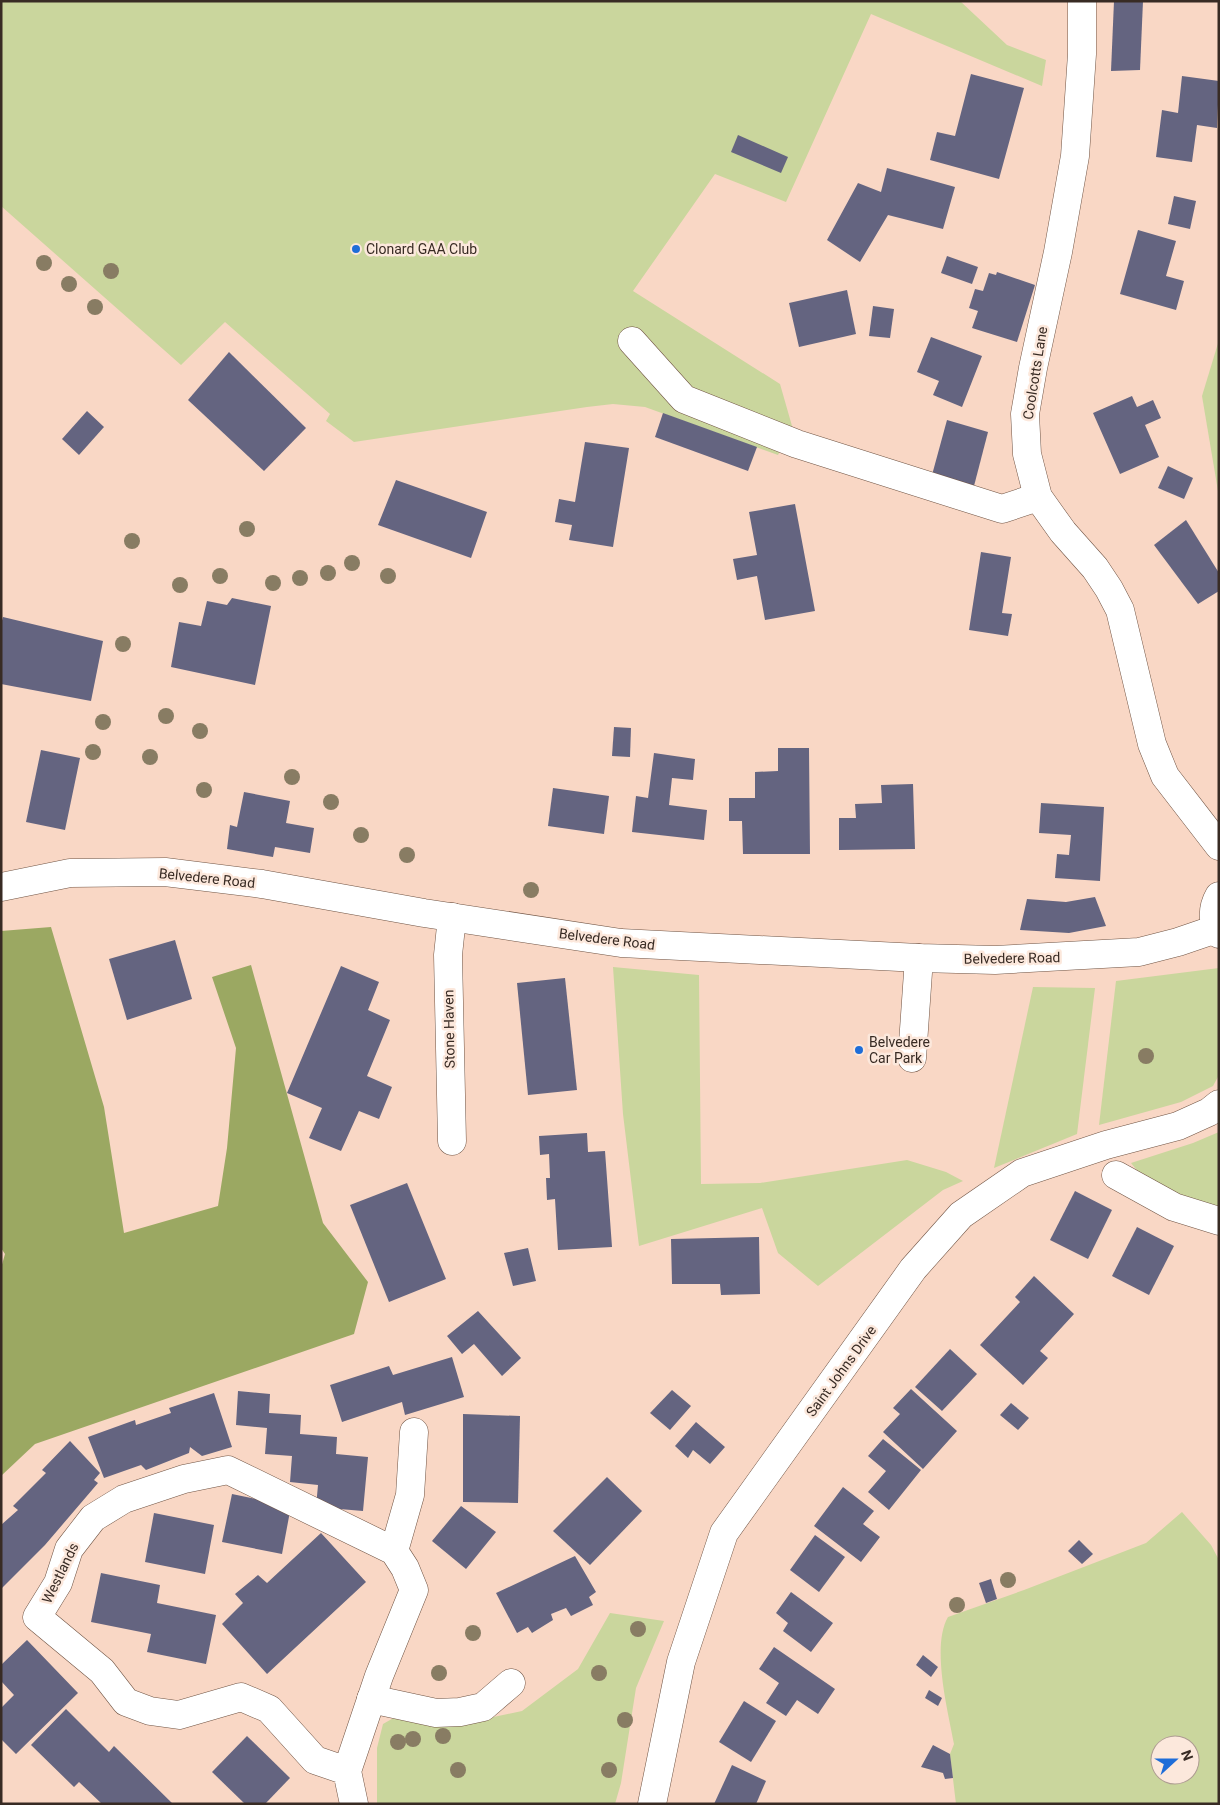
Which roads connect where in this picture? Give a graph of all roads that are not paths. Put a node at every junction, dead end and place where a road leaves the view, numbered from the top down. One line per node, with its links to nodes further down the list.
1 (1082, 1): 3 (street, Coolcotts Lane)
2 (632, 341): 3 (street)
3 (1038, 497): 4 (street, Coolcotts Lane)
4 (1219, 846)
5 (1, 887): 7 (street, Belvedere Road)
6 (1219, 896): 8 (street)
7 (452, 917): 9 (street, Belvedere Road); 12 (street, Stone Haven)
8 (1217, 932): 9 (street, Belvedere Road)
9 (919, 958): 10 (street)
10 (912, 1058)
11 (1219, 1104): 21 (street, Saint Johns Drive)
12 (452, 1141)
13 (1116, 1174): 14 (street)
14 (1219, 1221)
15 (414, 1432): 16 (street)
16 (394, 1551): 18 (street); 19 (street, Westlands)
17 (510, 1683): 18 (street)
18 (372, 1698): 19 (street)
19 (347, 1770): 20 (street)
20 (354, 1804)
21 (652, 1804)

